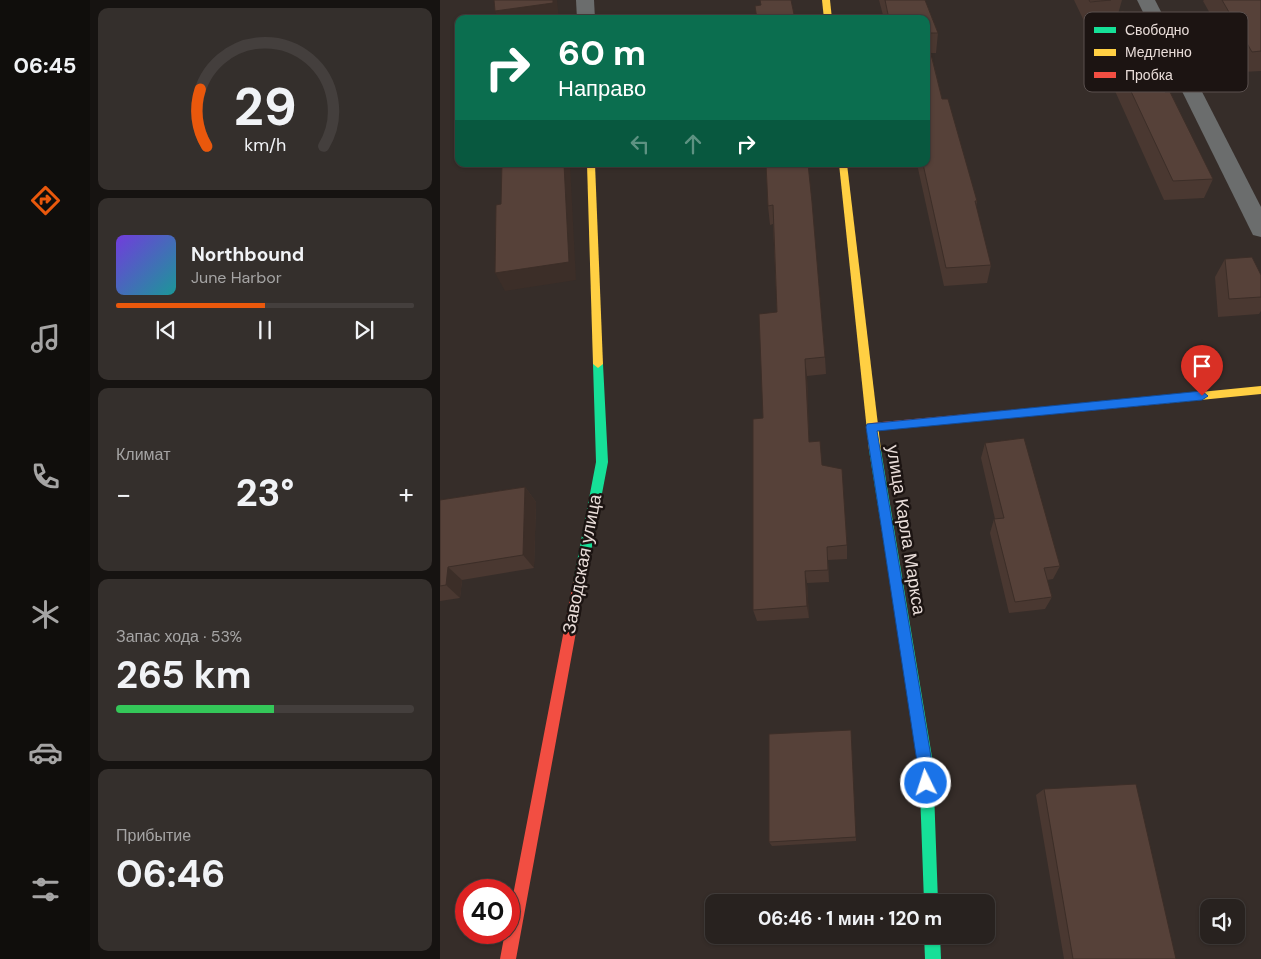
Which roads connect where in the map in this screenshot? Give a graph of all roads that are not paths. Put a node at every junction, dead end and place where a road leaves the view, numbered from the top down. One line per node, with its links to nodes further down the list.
1 (585, 0): 5 (street)
2 (826, 0): 6 (street)
3 (1146, 0): 4 (street)
4 (1152, 12)
5 (586, 15)
6 (828, 15)
7 (1192, 92): 10 (street)
8 (591, 167): 15 (street, Заводская улица)
9 (843, 167): 12 (street, улица Карла Маркса)
10 (1261, 229)
11 (1261, 390): 12 (street)
12 (871, 427): 13 (street, улица Карла Маркса)
13 (931, 894)
14 (932, 944): 16 (street)
15 (508, 959)
16 (933, 959)

